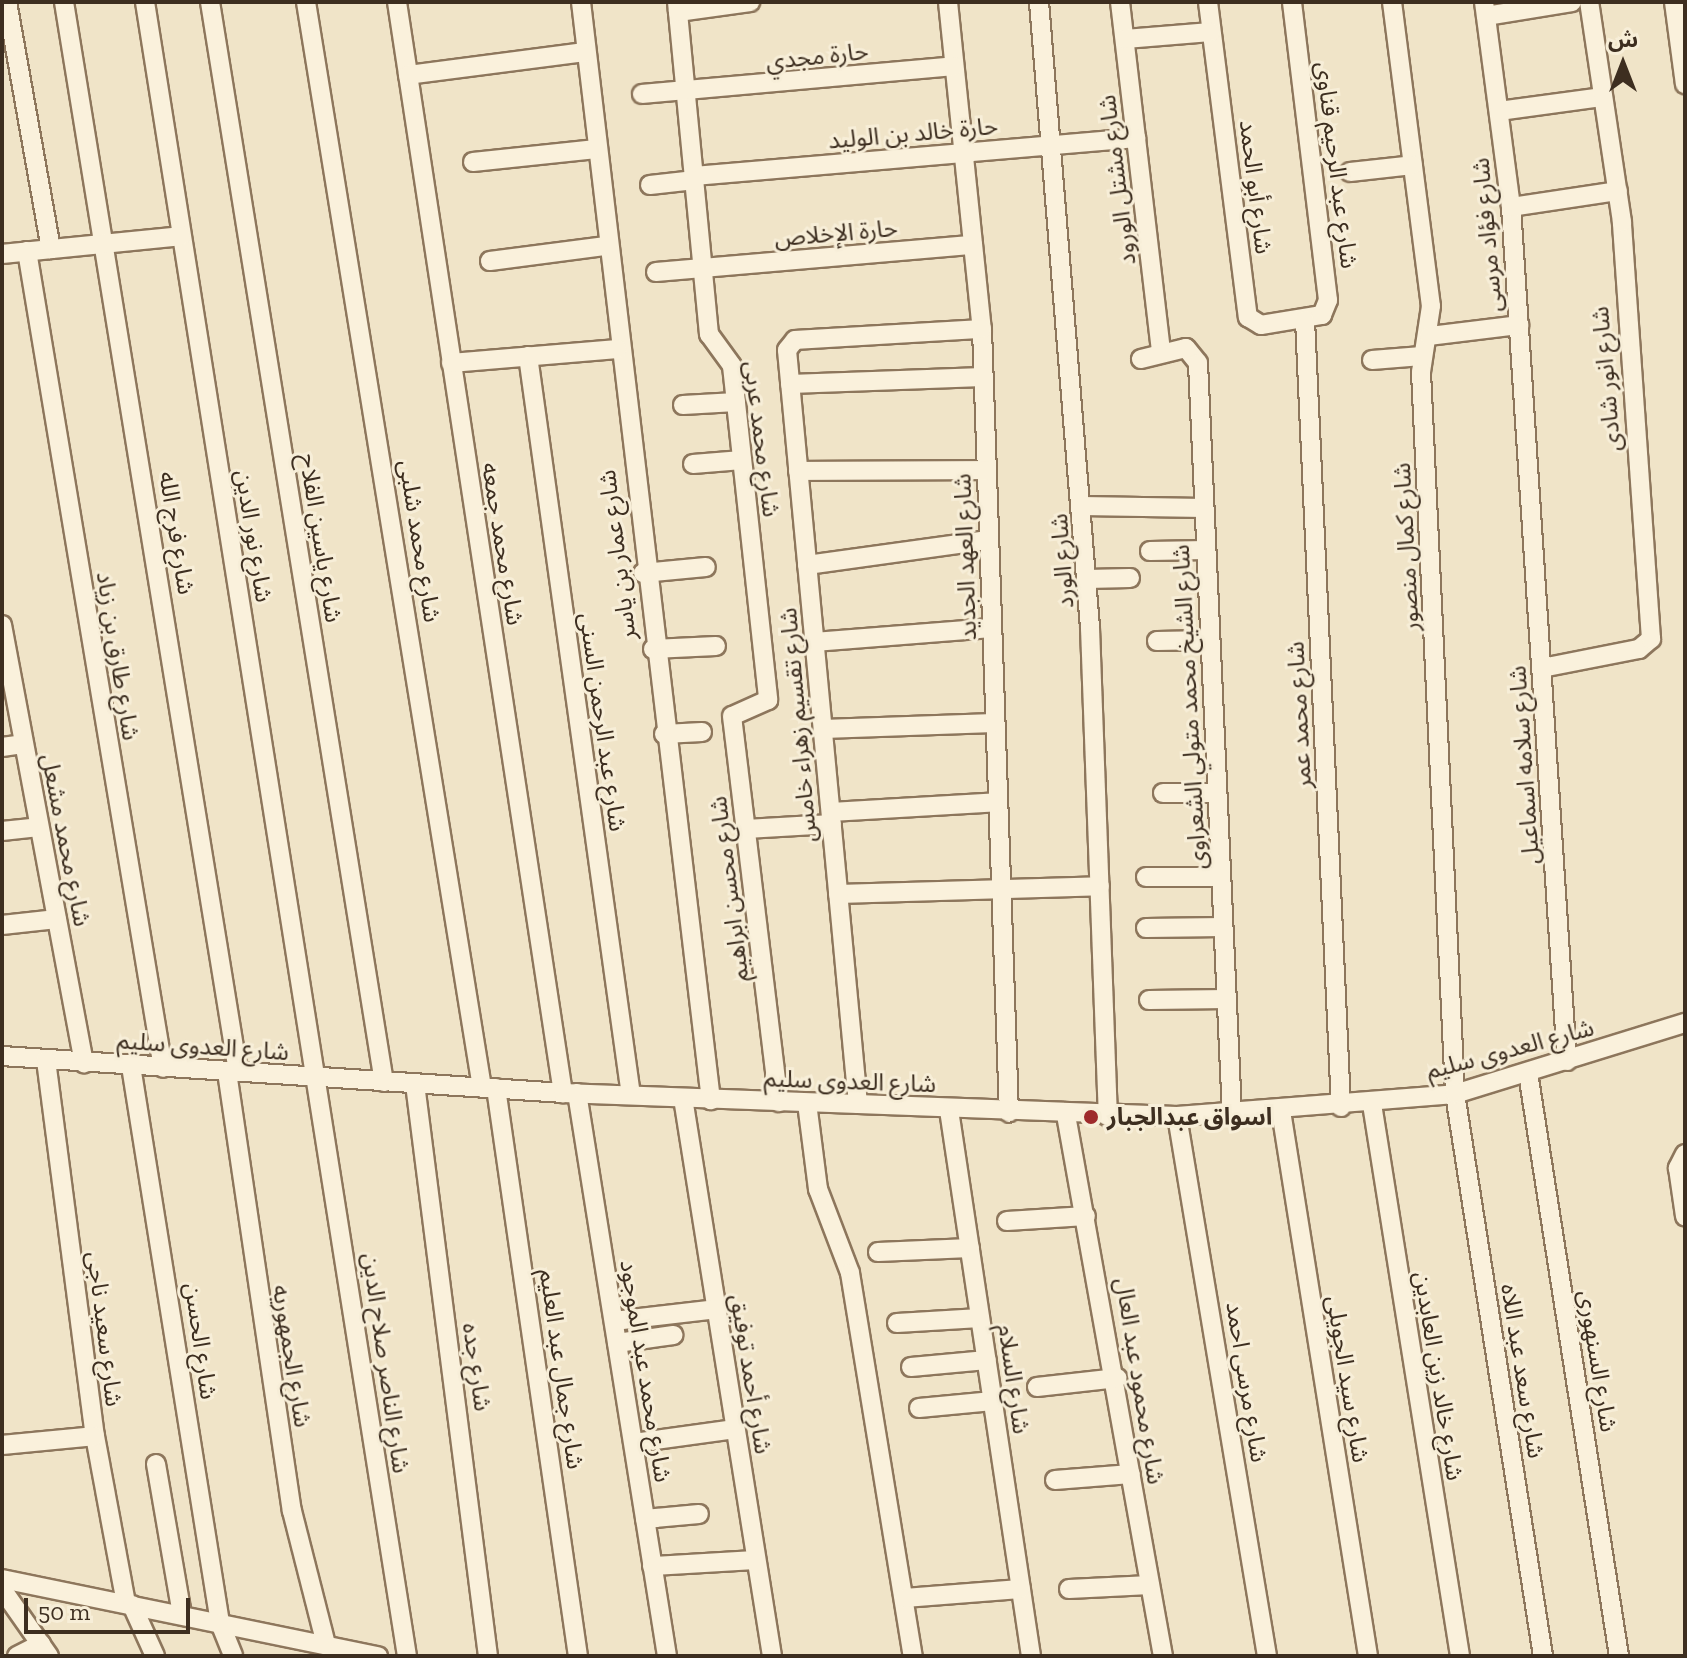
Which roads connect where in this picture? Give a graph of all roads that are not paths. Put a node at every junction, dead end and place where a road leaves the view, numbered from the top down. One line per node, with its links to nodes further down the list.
1 (7, 2): 46 (street)
2 (64, 2): 43 (street, شارع فرج الله)
3 (145, 2): 42 (street, شارع نور الدين)
4 (210, 2): 127 (street, شارع ياسين الفلاح)
5 (306, 2): 129 (street, شارع محمد شلبى)
6 (397, 2): 25 (street, شارع محمد جمعه)
7 (581, 2): 23 (street, شارع عمار بن ياسر)
8 (750, 2): 18 (street)
9 (948, 2): 24 (street, شارع العهد الجديد)
10 (1039, 2): 32 (street, شارع الورد)
11 (1120, 2): 21 (street, شارع مشتل الورود)
12 (1208, 2): 20 (street, شارع أبو الحمد)
13 (1292, 2): 52 (street, شارع عبد الرحيم قناوى)
14 (1392, 2): 36 (street, شارع كمال منصور)
15 (1572, 2): 19 (street)
16 (1589, 2): 29 (street, شارع انور شادى)
17 (1674, 2): 22 (street)
18 (678, 7): 28 (street, شارع محمد عربى)
19 (1485, 9): 30 (street, شارع فؤاد مرسى)
20 (1211, 32): 21 (street); 52 (street, شارع أبو الحمد)
21 (1125, 39): 31 (street, شارع مشتل الورود)
22 (1682, 41): 26 (street)
23 (586, 52): 25 (street); 33 (street, شارع عمار بن ياسر)
24 (954, 66): 28 (street, حارة مجدي); 34 (street, شارع العهد الجديد)
25 (408, 75): 62 (street, شارع محمد جمعه)
26 (1685, 84)
27 (642, 94): 28 (street, حارة مجدي)
28 (686, 94): 38 (street, شارع محمد عربى)
29 (1603, 97): 30 (street); 40 (street, شارع انور شادى)
30 (1499, 111): 41 (street, شارع فؤاد مرسى)
31 (1136, 138): 32 (street, حارة خالد بن الوليد); 57 (street, شارع مشتل الورود)
32 (1053, 145): 34 (street, حارة خالد بن الوليد); 72 (street, شارع الورد)
33 (596, 149): 35 (street); 45 (street, شارع عمار بن ياسر)
34 (962, 153): 38 (street, حارة خالد بن الوليد); 44 (street, شارع العهد الجديد)
35 (473, 162)
36 (1413, 165): 37 (street); 55 (street, شارع كمال منصور)
37 (1350, 172)
38 (694, 178): 39 (street, حارة خالد بن الوليد); 50 (street, شارع محمد عربى)
39 (650, 185)
40 (1618, 191): 41 (street); 90 (street, شارع انور شادى)
41 (1511, 207): 53 (street, شارع فؤاد مرسى)
42 (181, 236): 43 (street); 126 (street, شارع نور الدين)
43 (107, 243): 46 (street); 124 (street, شارع فرج الله)
44 (973, 245): 50 (street, حارة الإخلاص); 54 (street, شارع العهد الجديد)
45 (606, 246): 49 (street); 56 (street, شارع عمار بن ياسر)
46 (51, 249): 47 (street)
47 (27, 251): 48 (street); 123 (street, شارع طارق بن زياد)
48 (2, 254)
49 (490, 261)
50 (703, 269): 51 (street, حارة الإخلاص); 65 (street, شارع محمد عربى)
51 (656, 272)
52 (1305, 320): 139 (street, شارع محمد عمر)
53 (1519, 325): 55 (street); 69 (street, شارع فؤاد مرسى)
54 (982, 329): 63 (street, شارع العهد الجديد); 64 (street, شارع تقسيم زهراء خامس)
55 (1429, 336): 59 (street, شارع كمال منصور)
56 (617, 349): 58 (street); 79 (street, شارع عمار بن ياسر)
57 (1161, 353): 60 (street, شارع الشيخ محمد متولي الشعراوى); 73 (street, شارع الشيخ محمد متولي الشعراوى)
58 (528, 356): 62 (street); 132 (street, شارع عبد الرحمن السنى)
59 (1422, 356): 61 (street); 131 (street, شارع كمال منصور)
60 (1141, 359)
61 (1372, 360)
62 (451, 363): 130 (street, شارع محمد جمعه)
63 (983, 377): 64 (street); 70 (street, شارع العهد الجديد)
64 (790, 384): 71 (street, شارع تقسيم زهراء خامس)
65 (736, 402): 66 (street); 67 (street, شارع محمد عربى)
66 (683, 405)
67 (742, 460): 68 (street); 92 (street, شارع محمد عربى)
68 (693, 464)
69 (1528, 465): 90 (street, شارع سلامه اسماعيل)
70 (986, 470): 71 (street); 74 (street, شارع العهد الجديد)
71 (798, 471): 77 (street, شارع تقسيم زهراء خامس)
72 (1082, 506): 73 (street); 81 (street, شارع الورد)
73 (1204, 508): 75 (street, شارع الشيخ محمد متولي الشعراوى)
74 (988, 540): 77 (street); 83 (street, شارع العهد الجديد)
75 (1206, 550): 76 (street); 84 (street, شارع الشيخ محمد متولي الشعراوى)
76 (1150, 551)
77 (807, 565): 86 (street, شارع تقسيم زهراء خامس)
78 (706, 567): 79 (street)
79 (643, 573): 88 (street, شارع عمار بن ياسر)
80 (1130, 578): 81 (street)
81 (1087, 579): 109 (street, شارع الورد)
82 (2, 625): 89 (street, شارع محمد مشعل)
83 (991, 628): 86 (street); 93 (street, شارع العهد الجديد)
84 (1210, 640): 85 (street); 100 (street, شارع الشيخ محمد متولي الشعراوى)
85 (1157, 641)
86 (814, 642): 94 (street, شارع تقسيم زهراء خامس)
87 (716, 646): 88 (street)
88 (653, 649): 96 (street, شارع عمار بن ياسر)
89 (4, 650): 91 (street, شارع محمد مشعل)
90 (1542, 668): 120 (street, شارع سلامه اسماعيل)
91 (8, 693): 97 (street, شارع محمد مشعل)
92 (767, 697): 104 (street, شارع محسن ابراهيم)
93 (994, 723): 94 (street); 101 (street, شارع العهد الجديد)
94 (823, 729): 102 (street, شارع تقسيم زهراء خامس)
95 (702, 732): 96 (street)
96 (664, 734): 134 (street, شارع عمار بن ياسر)
97 (23, 744): 98 (street); 103 (street, شارع محمد مشعل)
98 (2, 747)
99 (1163, 793): 100 (street)
100 (1217, 793): 107 (street, شارع الشيخ محمد متولي الشعراوى)
101 (997, 802): 102 (street); 108 (street, شارع العهد الجديد)
102 (831, 818): 104 (street); 110 (street, شارع تقسيم زهراء خامس)
103 (39, 827): 105 (street); 111 (street, شارع محمد مشعل)
104 (746, 829): 135 (street, شارع محسن ابراهيم)
105 (2, 831)
106 (1146, 877): 107 (street)
107 (1221, 877): 113 (street, شارع الشيخ محمد متولي الشعراوى)
108 (1000, 886): 109 (street); 110 (street); 142 (street, شارع العهد الجديد)
109 (1100, 886): 146 (street, شارع الورد)
110 (838, 894): 137 (street, شارع تقسيم زهراء خامس)
111 (57, 919): 112 (street); 121 (street, شارع محمد مشعل)
112 (2, 925)
113 (1223, 927): 114 (street); 115 (street, شارع الشيخ محمد متولي الشعراوى)
114 (1146, 928)
115 (1227, 999): 116 (street); 144 (street, شارع الشيخ محمد متولي الشعراوى)
116 (1149, 1000)
117 (1685, 1023): 120 (street, شارع العدوى سليم)
118 (2, 1056): 119 (street, شارع العدوى سليم)
119 (46, 1060): 121 (street, شارع العدوى سليم); 166 (street, شارع سعيد ناجى)
120 (1567, 1061): 125 (street, شارع العدوى سليم)
121 (84, 1063): 122 (street, شارع العدوى سليم)
122 (131, 1066): 123 (street, شارع العدوى سليم); 183 (street, شارع الحسن)
123 (163, 1068): 124 (street, شارع العدوى سليم)
124 (233, 1072): 126 (street, شارع العدوى سليم); 184 (street, شارع الجمهوريه)
125 (1528, 1073): 131 (street, شارع العدوى سليم); 202 (street, شارع السنهورى)
126 (317, 1078): 127 (street, شارع العدوى سليم); 190 (street, شارع الناصر صلاح الدين)
127 (384, 1082): 128 (street, شارع العدوى سليم)
128 (415, 1084): 129 (street, شارع العدوى سليم); 191 (street, شارع جده)
129 (489, 1088): 130 (street, شارع العدوى سليم); 192 (street, شارع جمال عبد العليم)
130 (570, 1093): 132 (street, شارع العدوى سليم); 155 (street, شارع محمد عبد الموجود)
131 (1455, 1094): 138 (street, شارع العدوى سليم); 201 (street, شارع سعد عبد اللاه)
132 (631, 1095): 133 (street, شارع العدوى سليم)
133 (683, 1098): 134 (street, شارع العدوى سليم); 153 (street, شارع أحمد توفيق)
134 (711, 1100): 135 (street, شارع العدوى سليم)
135 (779, 1102): 136 (street, شارع العدوى سليم)
136 (807, 1103): 137 (street, شارع العدوى سليم); 180 (street)
137 (858, 1104): 140 (street, شارع العدوى سليم)
138 (1372, 1104): 139 (street, شارع العدوى سليم); 200 (street, شارع خالد زين العابدين)
139 (1341, 1107): 141 (street, شارع العدوى سليم)
140 (949, 1110): 142 (street, شارع العدوى سليم); 151 (street, شارع السلام)
141 (1281, 1111): 144 (street, شارع العدوى سليم); 199 (street, شارع سيد الجويلى)
142 (1009, 1113): 143 (street, شارع العدوى سليم)
143 (1066, 1115): 146 (street, شارع العدوى سليم); 148 (street, شارع محمود عبد العال)
144 (1232, 1115): 145 (street, شارع العدوى سليم)
145 (1177, 1116): 146 (street, شارع العدوى سليم); 198 (street, شارع مرسى احمد)
146 (1108, 1117)
147 (1685, 1154): 149 (street)
148 (1086, 1216): 150 (street); 161 (street, شارع محمود عبد العال)
149 (1685, 1216)
150 (1007, 1221)
151 (970, 1248): 152 (street); 154 (street, شارع السلام)
152 (878, 1252)
153 (717, 1309): 155 (street); 165 (street, شارع أحمد توفيق)
154 (980, 1318): 156 (street); 159 (street, شارع السلام)
155 (614, 1321): 158 (street, شارع محمد عبد الموجود)
156 (897, 1323)
157 (673, 1335): 158 (street)
158 (617, 1343): 167 (street, شارع محمد عبد الموجود)
159 (987, 1360): 160 (street); 163 (street, شارع السلام)
160 (911, 1367)
161 (1117, 1378): 162 (street); 170 (street, شارع محمود عبد العال)
162 (1037, 1387)
163 (993, 1401): 164 (street); 178 (street, شارع السلام)
164 (919, 1408)
165 (735, 1429): 167 (street); 174 (street, شارع أحمد توفيق)
166 (95, 1436): 168 (street); 181 (street, شارع سعيد ناجى)
167 (634, 1443): 173 (street, شارع محمد عبد الموجود)
168 (2, 1445)
169 (156, 1464): 182 (street)
170 (1131, 1474): 171 (street); 177 (street, شارع محمود عبد العال)
171 (1055, 1480)
172 (699, 1514): 173 (street)
173 (645, 1519): 175 (street, شارع محمد عبد الموجود)
174 (755, 1560): 175 (street); 194 (street, شارع أحمد توفيق)
175 (652, 1566): 193 (street, شارع محمد عبد الموجود)
176 (3, 1581): 181 (street); 185 (street)
177 (1150, 1585): 179 (street); 197 (street, شارع محمود عبد العال)
178 (1021, 1589): 180 (street); 196 (street, شارع السلام)
179 (1069, 1589)
180 (904, 1598): 195 (street)
181 (129, 1604): 182 (street); 187 (street, شارع سعيد ناجى)
182 (182, 1615): 183 (street)
183 (220, 1623): 184 (street); 188 (street, شارع الحسن)
184 (318, 1647): 189 (street)
185 (45, 1650): 186 (street)
186 (17, 1656)
187 (155, 1656)
188 (233, 1656)
189 (378, 1656)
190 (407, 1656)
191 (488, 1656)
192 (578, 1656)
193 (667, 1656)
194 (772, 1656)
195 (913, 1656)
196 (1031, 1656)
197 (1163, 1656)
198 (1267, 1656)
199 (1368, 1656)
200 (1460, 1656)
201 (1543, 1656)
202 (1619, 1656)

